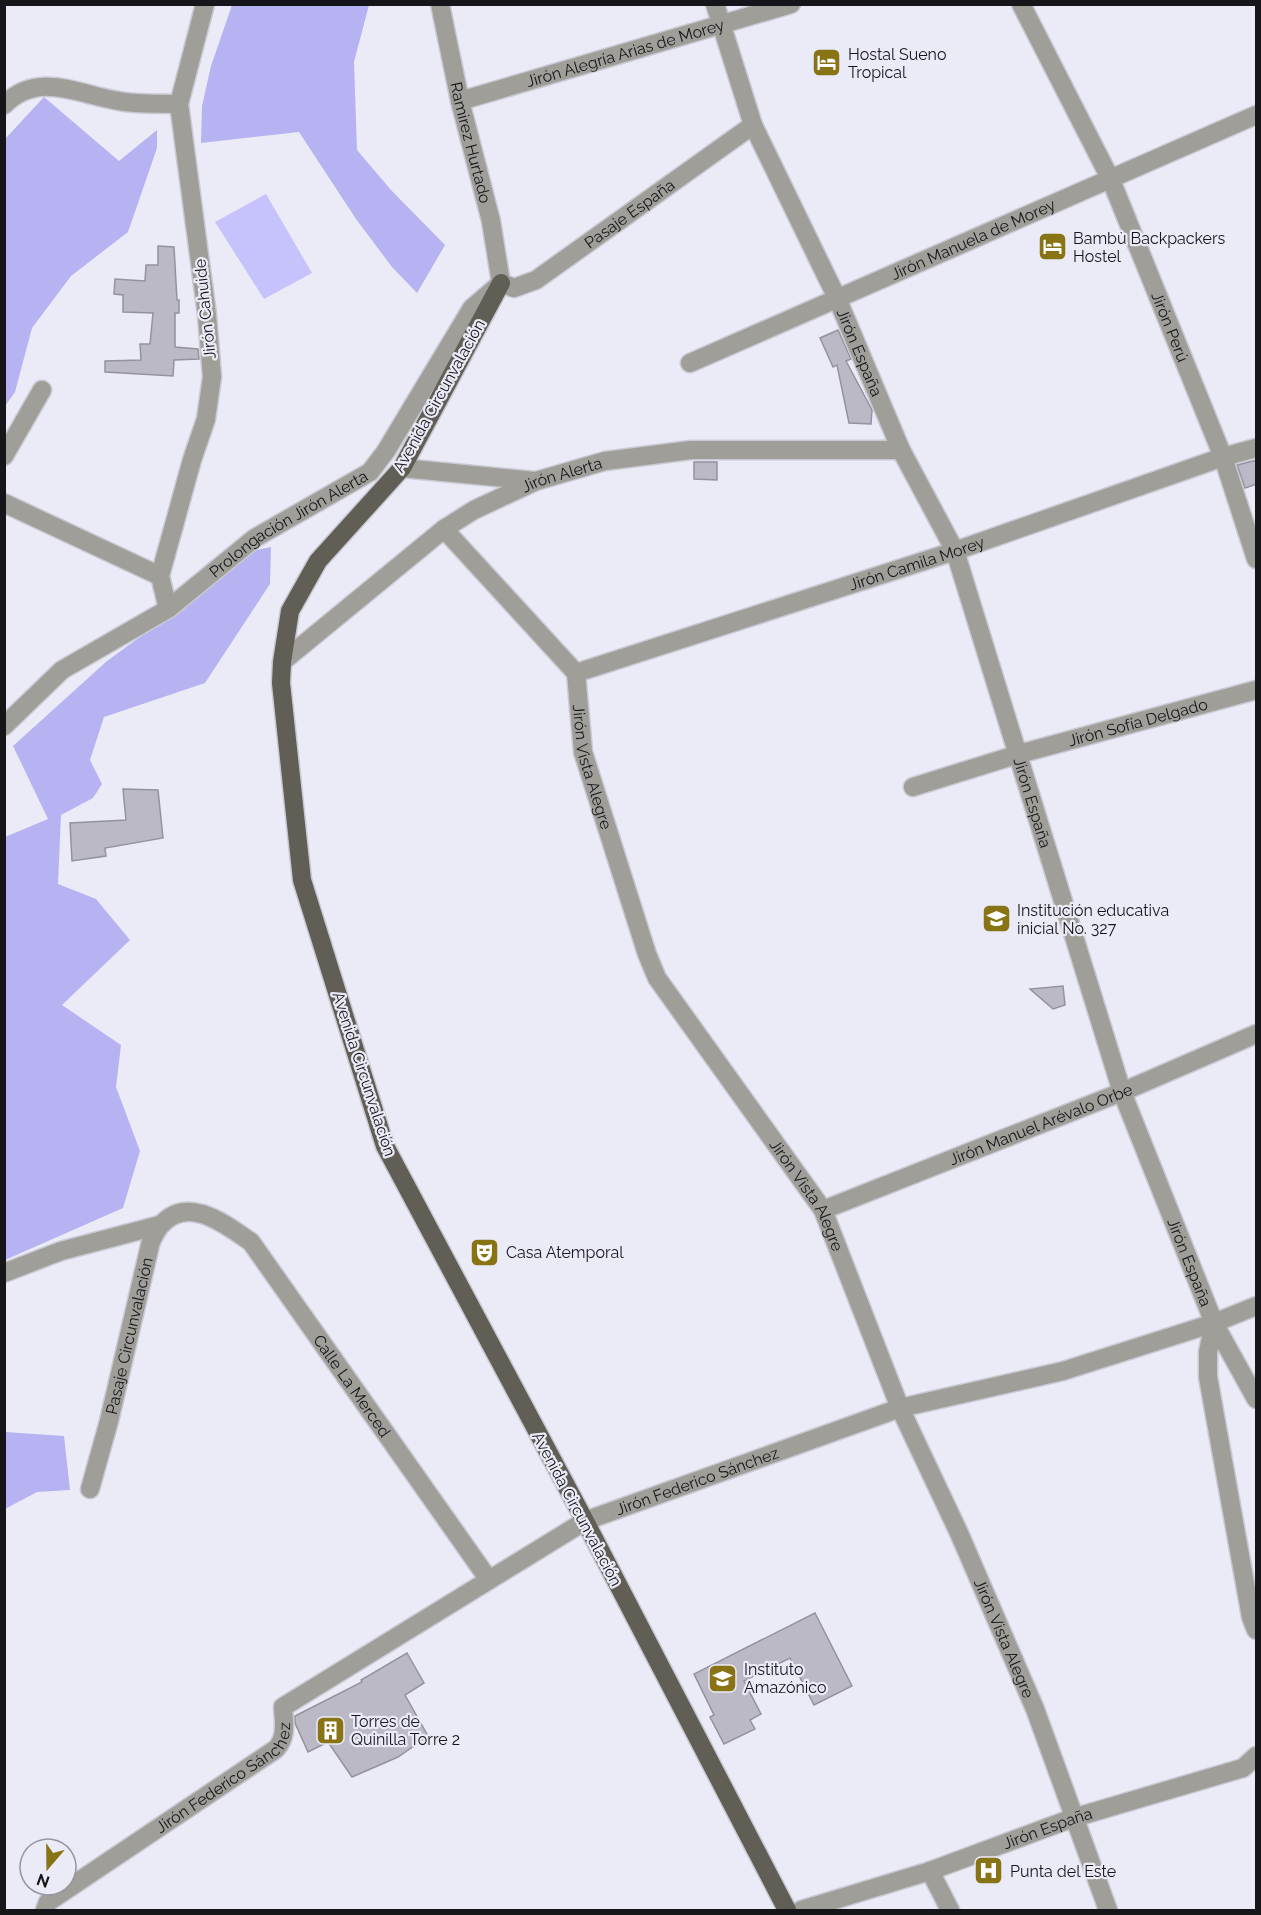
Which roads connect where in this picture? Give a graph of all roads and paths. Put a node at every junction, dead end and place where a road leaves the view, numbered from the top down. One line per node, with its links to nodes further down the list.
1 (205, 4): 8 (street, Jirón Cahuide)
2 (440, 4): 7 (street, Ramirez Hurtado)
3 (715, 4): 6 (street, Jirón España)
4 (791, 4): 6 (street, Jirón Alegría Arias de Morey)
5 (1021, 4): 12 (street, Jirón Perú)
6 (720, 25): 7 (street, Jirón Alegría Arias de Morey); 11 (street, Jirón España)
7 (460, 101): 13 (street, Ramirez Hurtado)
8 (179, 104): 9 (street); 27 (street, Jirón Cahuide)
9 (4, 105)
10 (1257, 115): 12 (street, Jirón Manuela de Morey)
11 (753, 125): 13 (street, Pasaje España); 14 (street, Jirón España)
12 (1111, 180): 14 (street, Jirón Manuela de Morey); 20 (street, Jirón Perú)
13 (501, 283): 21 (main road, Avenida Circunvalación); 28 (street, Prolongación Jirón Alerta)
14 (837, 298): 15 (street, Jirón Manuela de Morey); 18 (street, Jirón España)
15 (690, 363)
16 (42, 390): 19 (street)
17 (1257, 448): 20 (street, Jirón Camila Morey)
18 (901, 450): 22 (street, Jirón Alerta); 25 (street, Jirón España)
19 (4, 456)
20 (1223, 457): 25 (street, Jirón Camila Morey); 26 (street, Jirón Perú)
21 (402, 468): 22 (street); 29 (main road, Avenida Circunvalación)
22 (536, 481): 24 (street, Jirón Alerta)
23 (4, 503): 27 (street)
24 (444, 529): 29 (street, Jirón Alerta); 30 (street)
25 (955, 551): 30 (street, Jirón Camila Morey); 33 (street, Jirón España)
26 (1257, 559)
27 (160, 576): 28 (street, Jirón Cahuide)
28 (168, 609): 32 (street, Prolongación Jirón Alerta)
29 (282, 662): 45 (main road, Avenida Circunvalación)
30 (576, 673): 37 (street, Jirón Vista Alegre)
31 (1257, 690): 33 (street, Jirón Sofía Delgado)
32 (4, 726)
33 (1019, 754): 34 (street, Jirón Sofía Delgado); 36 (street, Jirón España)
34 (914, 787)
35 (1257, 1034): 36 (street, Jirón Manuel Arévalo Orbe)
36 (1122, 1092): 37 (street, Jirón Manuel Arévalo Orbe); 41 (street, Jirón España)
37 (823, 1210): 43 (street, Jirón Vista Alegre)
38 (160, 1225): 39 (street); 44 (street, Pasaje Circunvalación); 46 (street, Calle La Merced)
39 (4, 1273)
40 (1257, 1306): 41 (street, Jirón Federico Sánchez)
41 (1214, 1323): 42 (street); 43 (street, Jirón Federico Sánchez); 47 (street, Jirón España)
42 (1257, 1399)
43 (900, 1408): 45 (street, Jirón Federico Sánchez); 49 (street, Jirón Vista Alegre)
44 (90, 1489)
45 (585, 1521): 46 (street, Jirón Federico Sánchez); 52 (main road, Avenida Circunvalación)
46 (489, 1580): 51 (street, Jirón Federico Sánchez)
47 (1255, 1621)
48 (1257, 1756): 49 (street, Jirón España)
49 (1073, 1818): 50 (street, Jirón España); 55 (street, Jirón Vista Alegre)
50 (930, 1870): 53 (street, Jirón España); 54 (street)
51 (45, 1911)
52 (787, 1911)
53 (801, 1911)
54 (950, 1911)
55 (1108, 1911)

